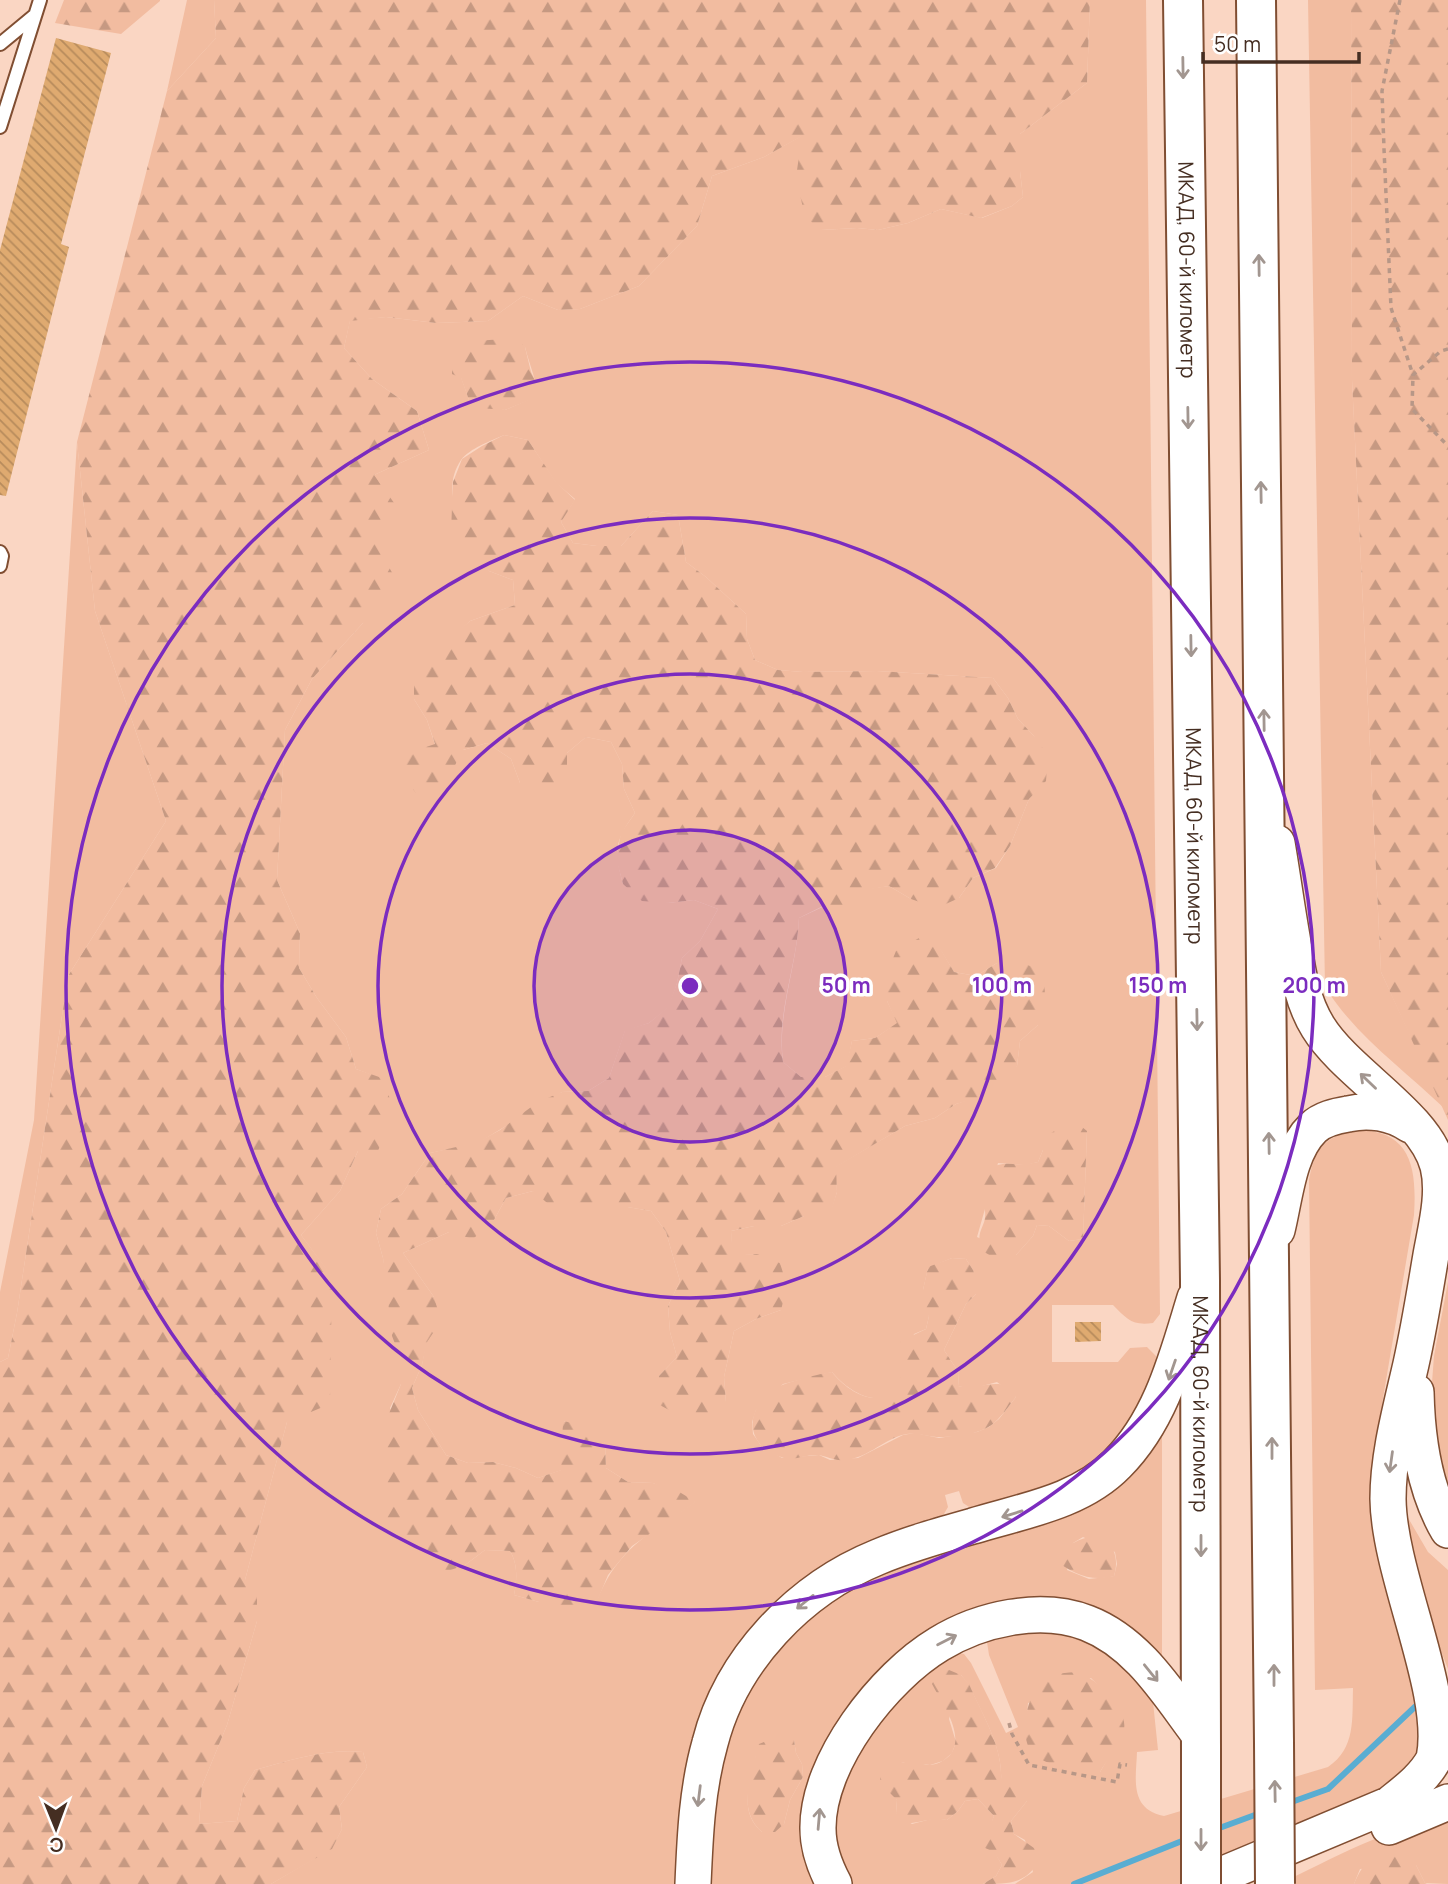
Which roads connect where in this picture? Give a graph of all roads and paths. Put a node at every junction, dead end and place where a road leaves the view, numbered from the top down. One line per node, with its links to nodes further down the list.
1 (40, 0): 5 (lane)
2 (1182, 0): 16 (highway, МКАД, 60-й километр, one-way to 16)
3 (1255, 0): 13 (highway, one-way to 3)
4 (1400, 0): 9 (path)
5 (34, 16): 6 (lane); 7 (lane)
6 (0, 44)
7 (0, 127)
8 (1448, 349): 9 (path)
9 (1413, 375): 10 (path)
10 (1448, 446)
11 (0, 552): 12 (lane)
12 (0, 566)
13 (1265, 767): 14 (main road, one-way to 13); 15 (highway, one-way to 13)
14 (1417, 1129): 15 (main road); 17 (main road)
15 (1270, 1260): 29 (highway, one-way to 15, bridge)
16 (1200, 1282): 20 (highway, МКАД, 60-й километр, one-way to 20); 25 (main road, one-way to 25)
17 (1415, 1347): 18 (main road); 23 (main road, one-way to 23)
18 (1448, 1530)
19 (1009, 1723): 21 (path)
20 (1201, 1742): 26 (main road, one-way to 20); 27 (highway, МКАД, 60-й километр, one-way to 27, bridge)
21 (1127, 1765)
22 (1448, 1781): 23 (main road)
23 (1390, 1804): 27 (main road)
24 (1440, 1808): 28 (main road)
25 (693, 1884)
26 (834, 1884)
27 (1201, 1884)
28 (1253, 1884)
29 (1275, 1884)

